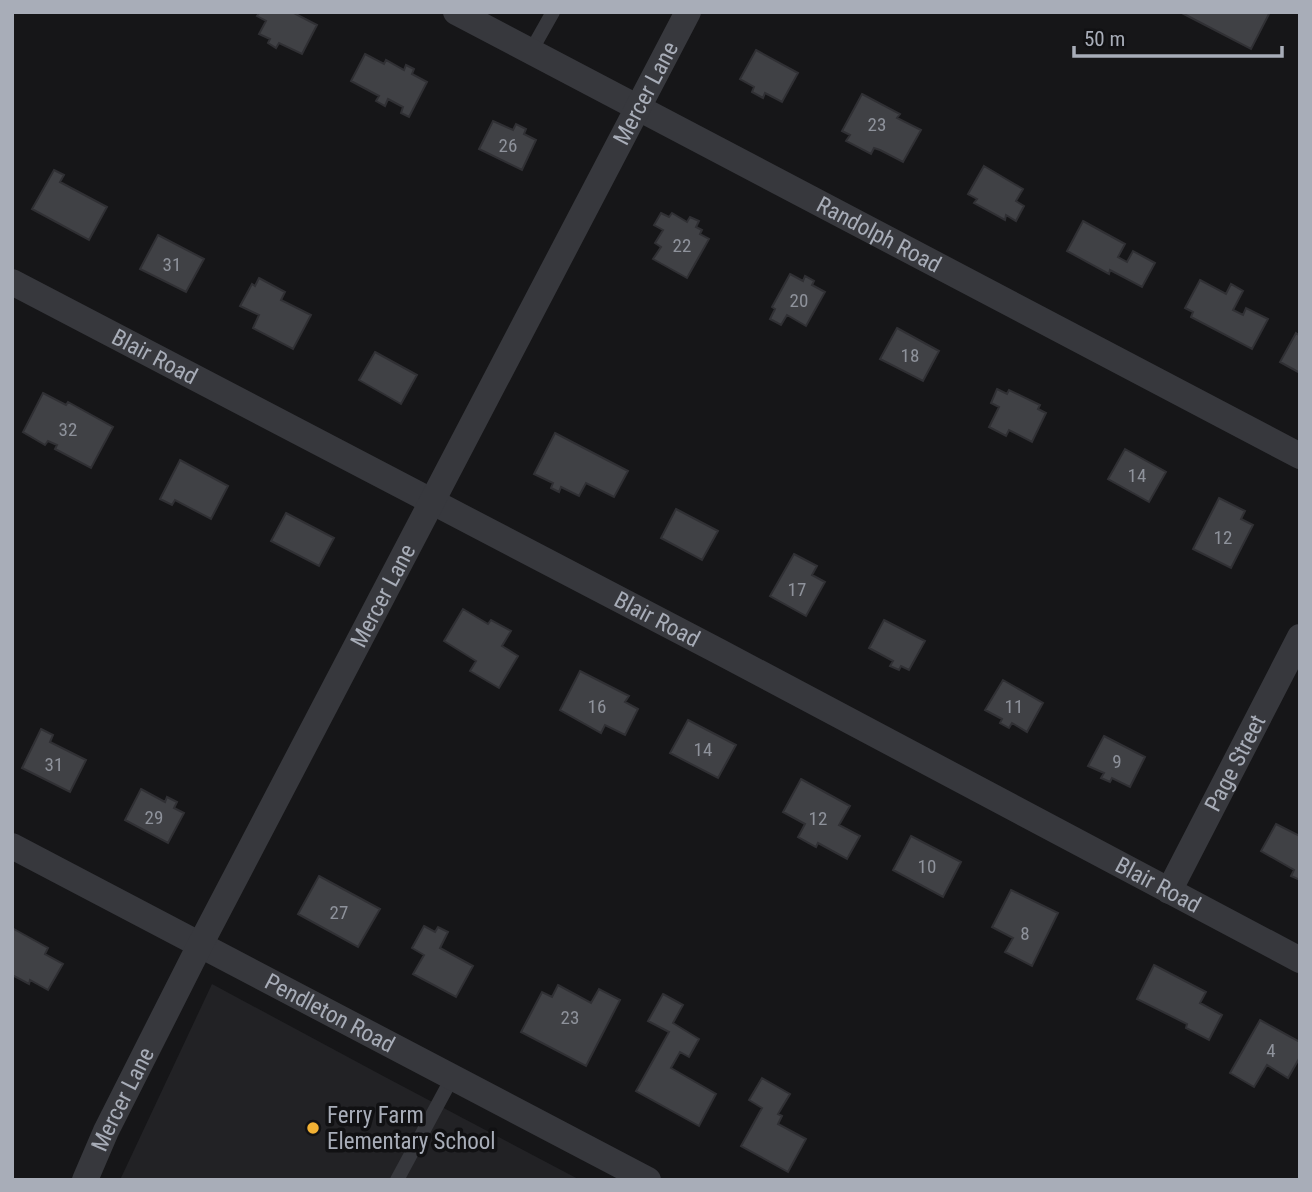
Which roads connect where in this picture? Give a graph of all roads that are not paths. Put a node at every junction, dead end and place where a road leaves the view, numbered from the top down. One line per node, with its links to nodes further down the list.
1 (456, 12): 4 (street, Randolph Road)
2 (554, 12): 4 (lane)
3 (688, 12): 5 (street, Mercer Lane)
4 (531, 51): 5 (street, Randolph Road)
5 (638, 108): 7 (street, Randolph Road); 8 (street, Mercer Lane)
6 (12, 282): 8 (street, Blair Road)
7 (1300, 456)
8 (431, 502): 11 (street, Blair Road); 12 (street, Mercer Lane)
9 (1300, 637): 11 (street, Page Street)
10 (12, 846): 12 (street, Pendleton Road)
11 (1169, 891): 13 (street, Blair Road)
12 (200, 946): 14 (street, Pendleton Road); 15 (street, Mercer Lane)
13 (1300, 960)
14 (452, 1078): 16 (lane); 17 (street, Pendleton Road)
15 (85, 1180)
16 (397, 1180)
17 (648, 1180)

